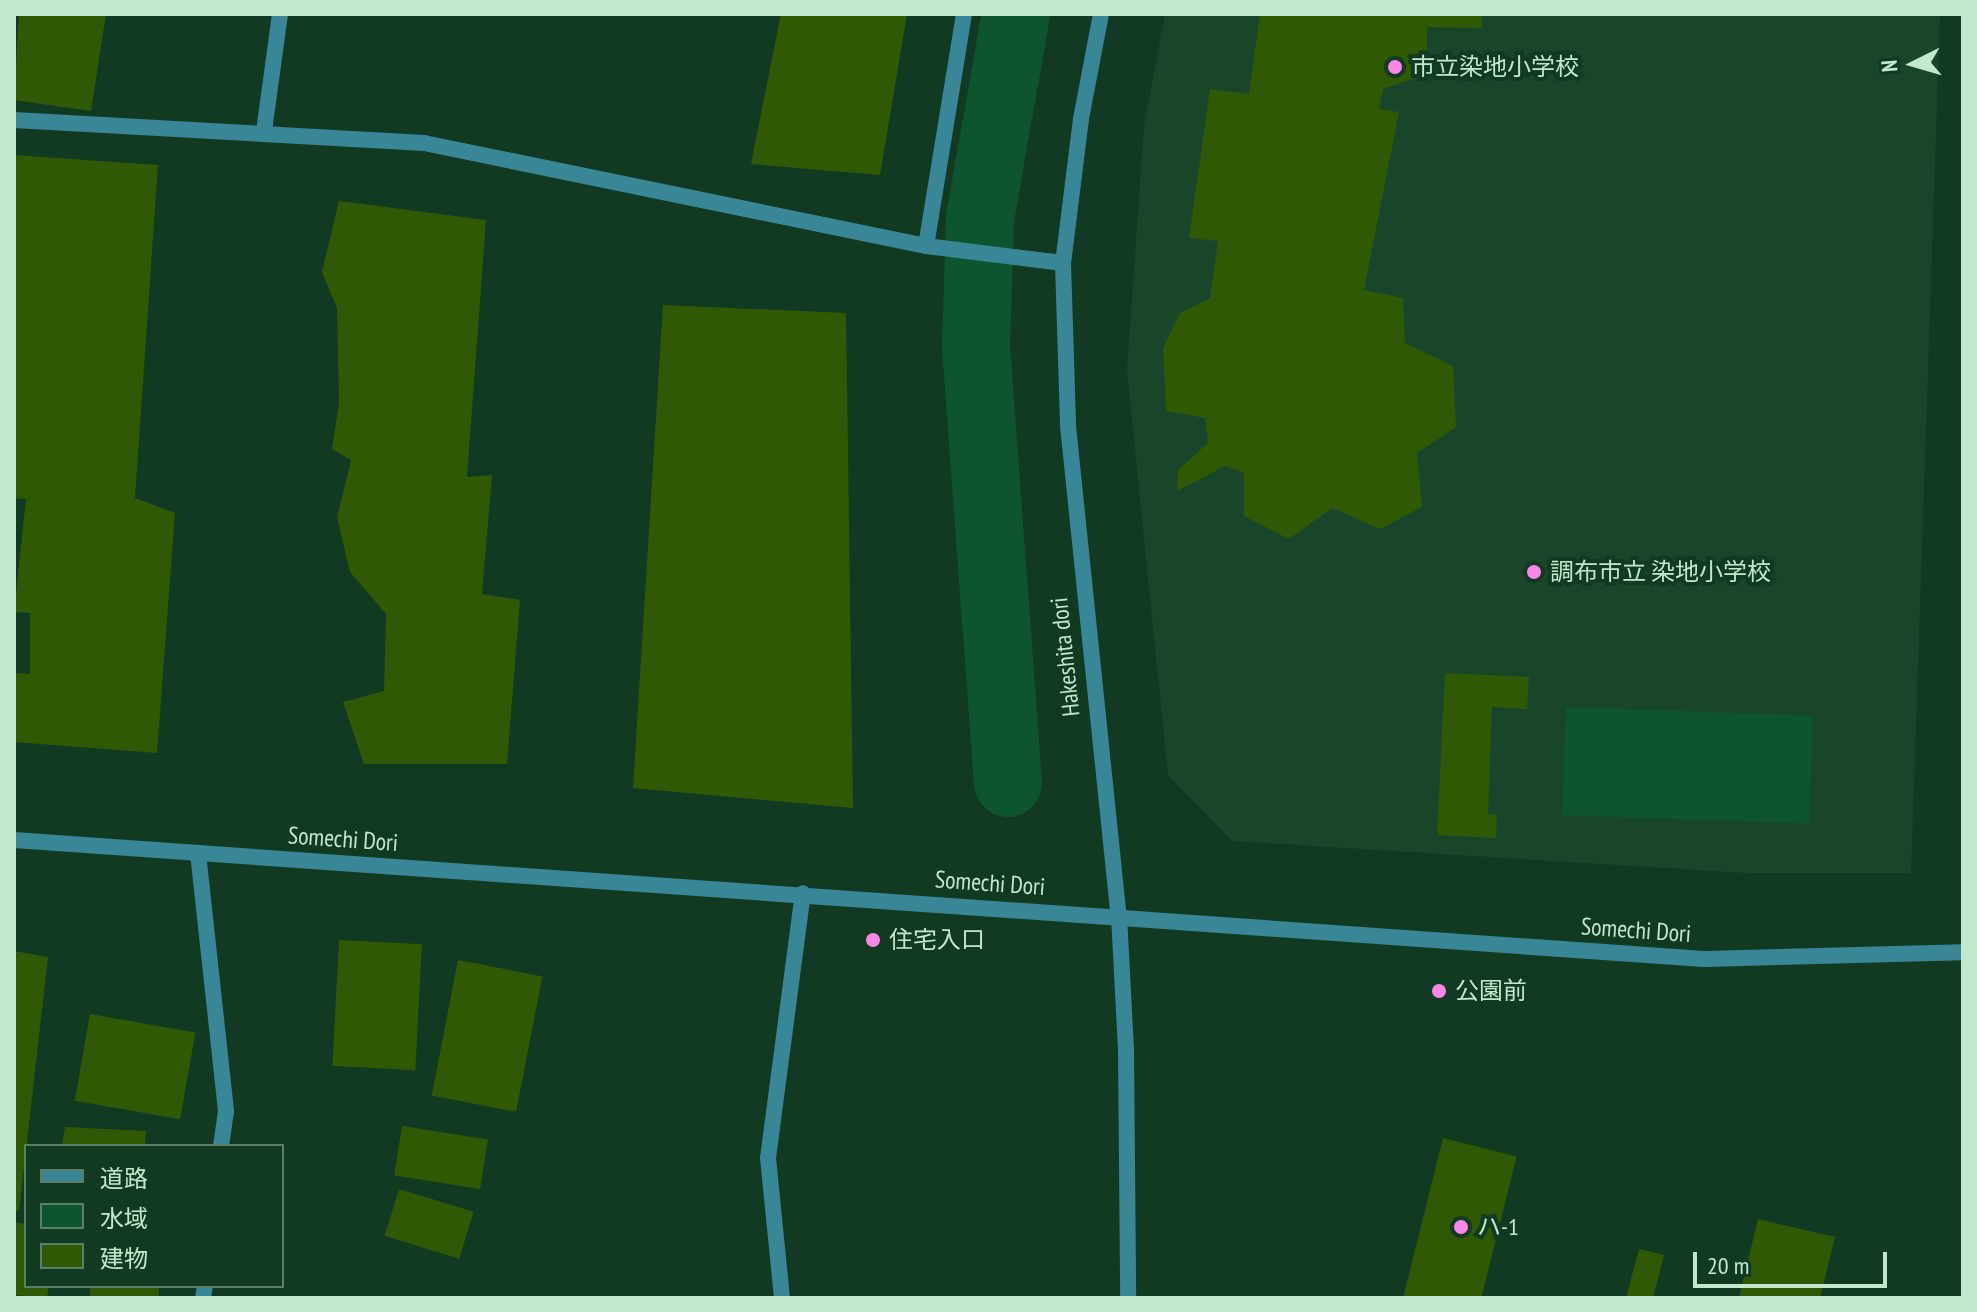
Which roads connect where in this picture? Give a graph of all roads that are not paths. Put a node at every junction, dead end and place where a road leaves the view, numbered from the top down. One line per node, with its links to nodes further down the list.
1 (280, 14): 5 (street)
2 (964, 14): 6 (street)
3 (1101, 14): 7 (street, Hakeshita dori)
4 (14, 120): 5 (street)
5 (264, 131): 6 (street)
6 (931, 247): 7 (street)
7 (1063, 263): 11 (street, Hakeshita dori)
8 (14, 840): 9 (street, Somechi Dori)
9 (198, 853): 10 (street, Somechi Dori); 13 (street)
10 (803, 893): 11 (street, Somechi Dori); 14 (street)
11 (1119, 916): 12 (street, Somechi Dori); 15 (street, Hakeshita dori)
12 (1963, 952)
13 (221, 1144)
14 (782, 1298)
15 (1128, 1298)

